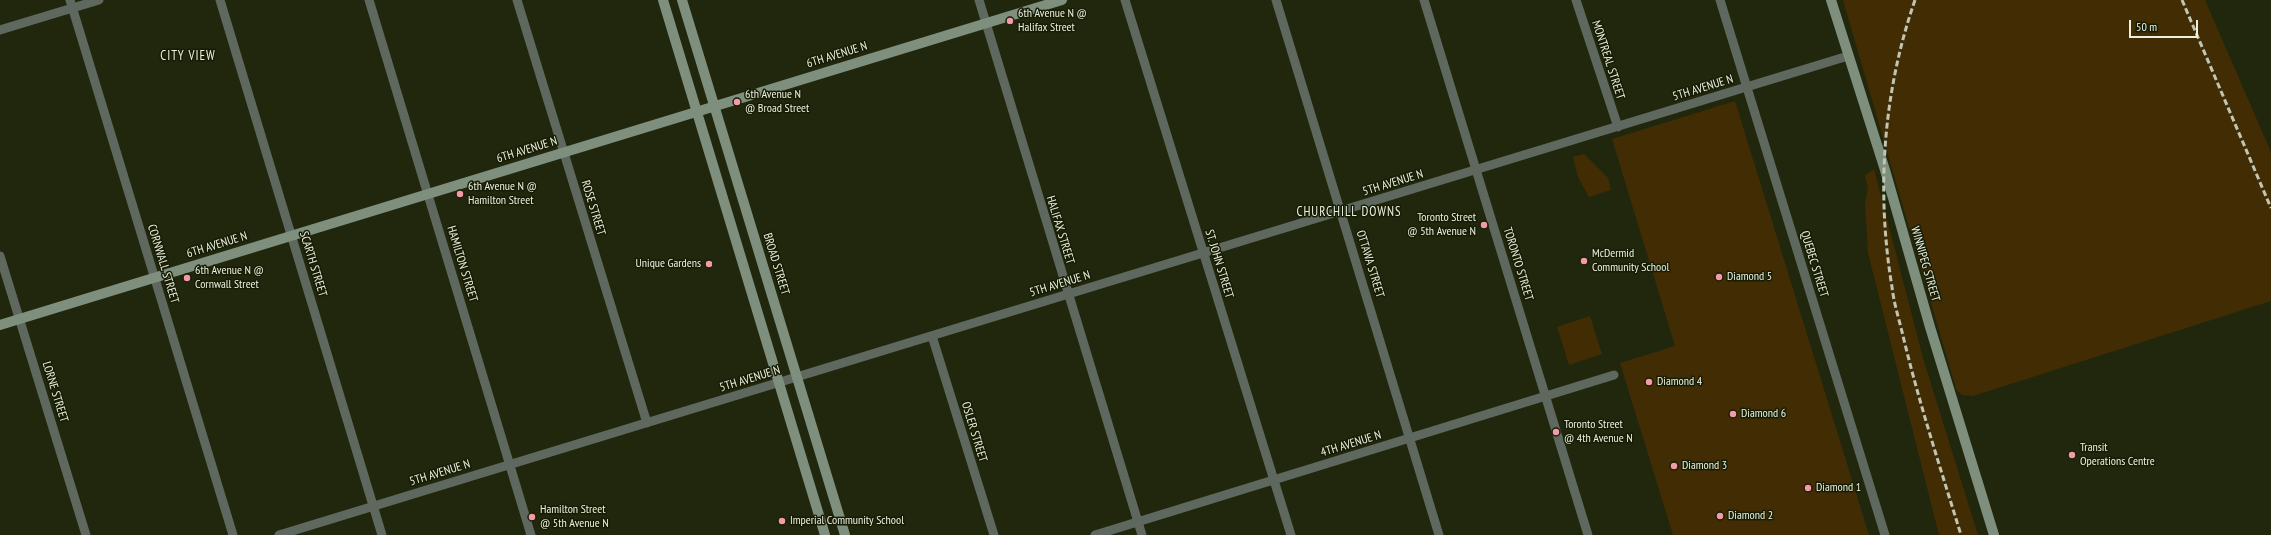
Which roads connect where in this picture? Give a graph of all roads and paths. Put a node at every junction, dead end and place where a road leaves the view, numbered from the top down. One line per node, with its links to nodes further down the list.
1 (99, 0): 15 (street)
2 (220, 0): 27 (street, SCARTH STREET)
3 (369, 0): 25 (street, HAMILTON STREET)
4 (517, 0): 23 (street, ROSE STREET)
5 (663, 0): 21 (main road)
6 (682, 0): 20 (main road, BROAD STREET)
7 (979, 0): 16 (street, HALIFAX STREET)
8 (1062, 0): 16 (main road, 6TH AVENUE N)
9 (1125, 0): 28 (street, ST. JOHN STREET)
10 (1276, 0): 26 (street, OTTAWA STREET)
11 (1424, 0): 24 (street, TORONTO STREET)
12 (1576, 0): 22 (street, MONTREAL STREET)
13 (1720, 0): 19 (street, QUEBEC STREET)
14 (1830, 0): 18 (main road, WINNIPEG STREET)
15 (71, 4): 17 (street); 30 (street, CORNWALL STREET)
16 (986, 23): 20 (main road, 6TH AVENUE N); 31 (street, HALIFAX STREET)
17 (0, 30)
18 (1848, 56): 19 (street, 5TH AVENUE N); 59 (main road, WINNIPEG STREET)
19 (1747, 87): 22 (street, 5TH AVENUE N); 58 (street, QUEBEC STREET)
20 (714, 106): 21 (main road, 6TH AVENUE N); 36 (main road, BROAD STREET)
21 (697, 112): 23 (main road, 6TH AVENUE N); 37 (main road)
22 (1618, 127): 24 (street, 5TH AVENUE N)
23 (563, 153): 25 (main road, 6TH AVENUE N); 39 (street, ROSE STREET)
24 (1476, 170): 26 (street, 5TH AVENUE N); 38 (street, TORONTO STREET)
25 (429, 194): 27 (main road, 6TH AVENUE N); 41 (street, HAMILTON STREET)
26 (1342, 211): 28 (street, 5TH AVENUE N); 40 (street, OTTAWA STREET)
27 (292, 236): 30 (main road, 6TH AVENUE N); 43 (street, SCARTH STREET)
28 (1203, 253): 31 (street, 5TH AVENUE N); 42 (street, ST. JOHN STREET)
29 (0, 256): 32 (street, LORNE STREET)
30 (155, 278): 32 (main road, 6TH AVENUE N); 46 (street, CORNWALL STREET)
31 (1067, 295): 34 (street, 5TH AVENUE N); 44 (street, HALIFAX STREET)
32 (20, 319): 33 (main road, 6TH AVENUE N); 45 (street, LORNE STREET)
33 (0, 325)
34 (932, 336): 36 (street, 5TH AVENUE N); 52 (street, OSLER STREET)
35 (1614, 375): 38 (street, 4TH AVENUE N)
36 (797, 377): 37 (street, 5TH AVENUE N); 51 (main road, BROAD STREET)
37 (779, 382): 39 (street, 5TH AVENUE N); 50 (main road)
38 (1546, 396): 40 (street, 4TH AVENUE N); 57 (street, TORONTO STREET)
39 (647, 423): 41 (street, 5TH AVENUE N)
40 (1411, 438): 42 (street, 4TH AVENUE N); 56 (street, OTTAWA STREET)
41 (509, 465): 43 (street, 5TH AVENUE N); 49 (street, HAMILTON STREET)
42 (1275, 480): 44 (street, 4TH AVENUE N); 55 (street, ST. JOHN STREET)
43 (373, 506): 47 (street, 5TH AVENUE N); 48 (street, SCARTH STREET)
44 (1138, 522): 53 (street, 4TH AVENUE N); 54 (street, HALIFAX STREET)
45 (86, 535)
46 (234, 535)
47 (279, 535)
48 (382, 535)
49 (531, 535)
50 (825, 535)
51 (845, 535)
52 (994, 535)
53 (1095, 535)
54 (1142, 535)
55 (1291, 535)
56 (1439, 535)
57 (1588, 535)
58 (1885, 535)
59 (1994, 535)

